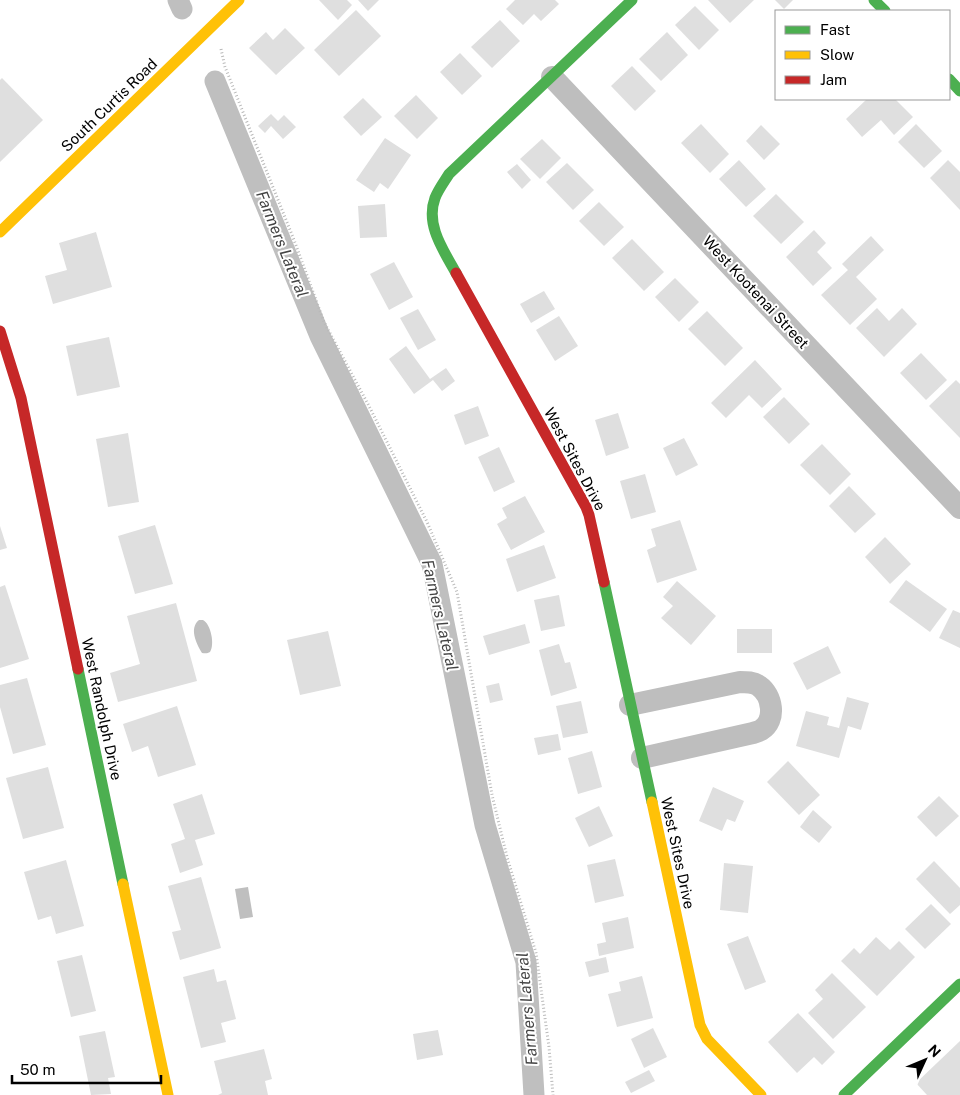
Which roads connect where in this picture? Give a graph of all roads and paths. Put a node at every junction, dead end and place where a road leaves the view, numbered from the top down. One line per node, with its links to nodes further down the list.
1 (239, 0): 5 (street, South Curtis Road)
2 (632, 0): 6 (street, West Sites Drive)
3 (874, 0): 4 (street)
4 (884, 10)
5 (216, 22): 9 (street, South Curtis Road); 16 (path)
6 (552, 77): 11 (street, West Kootenai Street); 12 (street, West Sites Drive)
7 (950, 80): 8 (street)
8 (960, 91)
9 (0, 232)
10 (0, 331): 15 (street, West Randolph Drive)
11 (960, 508)
12 (630, 705): 13 (street, West Sites Drive); 13 (street)
13 (642, 758): 17 (street, West Sites Drive)
14 (960, 984): 18 (street)
15 (168, 1095)
16 (552, 1095)
17 (761, 1095)
18 (844, 1095)

